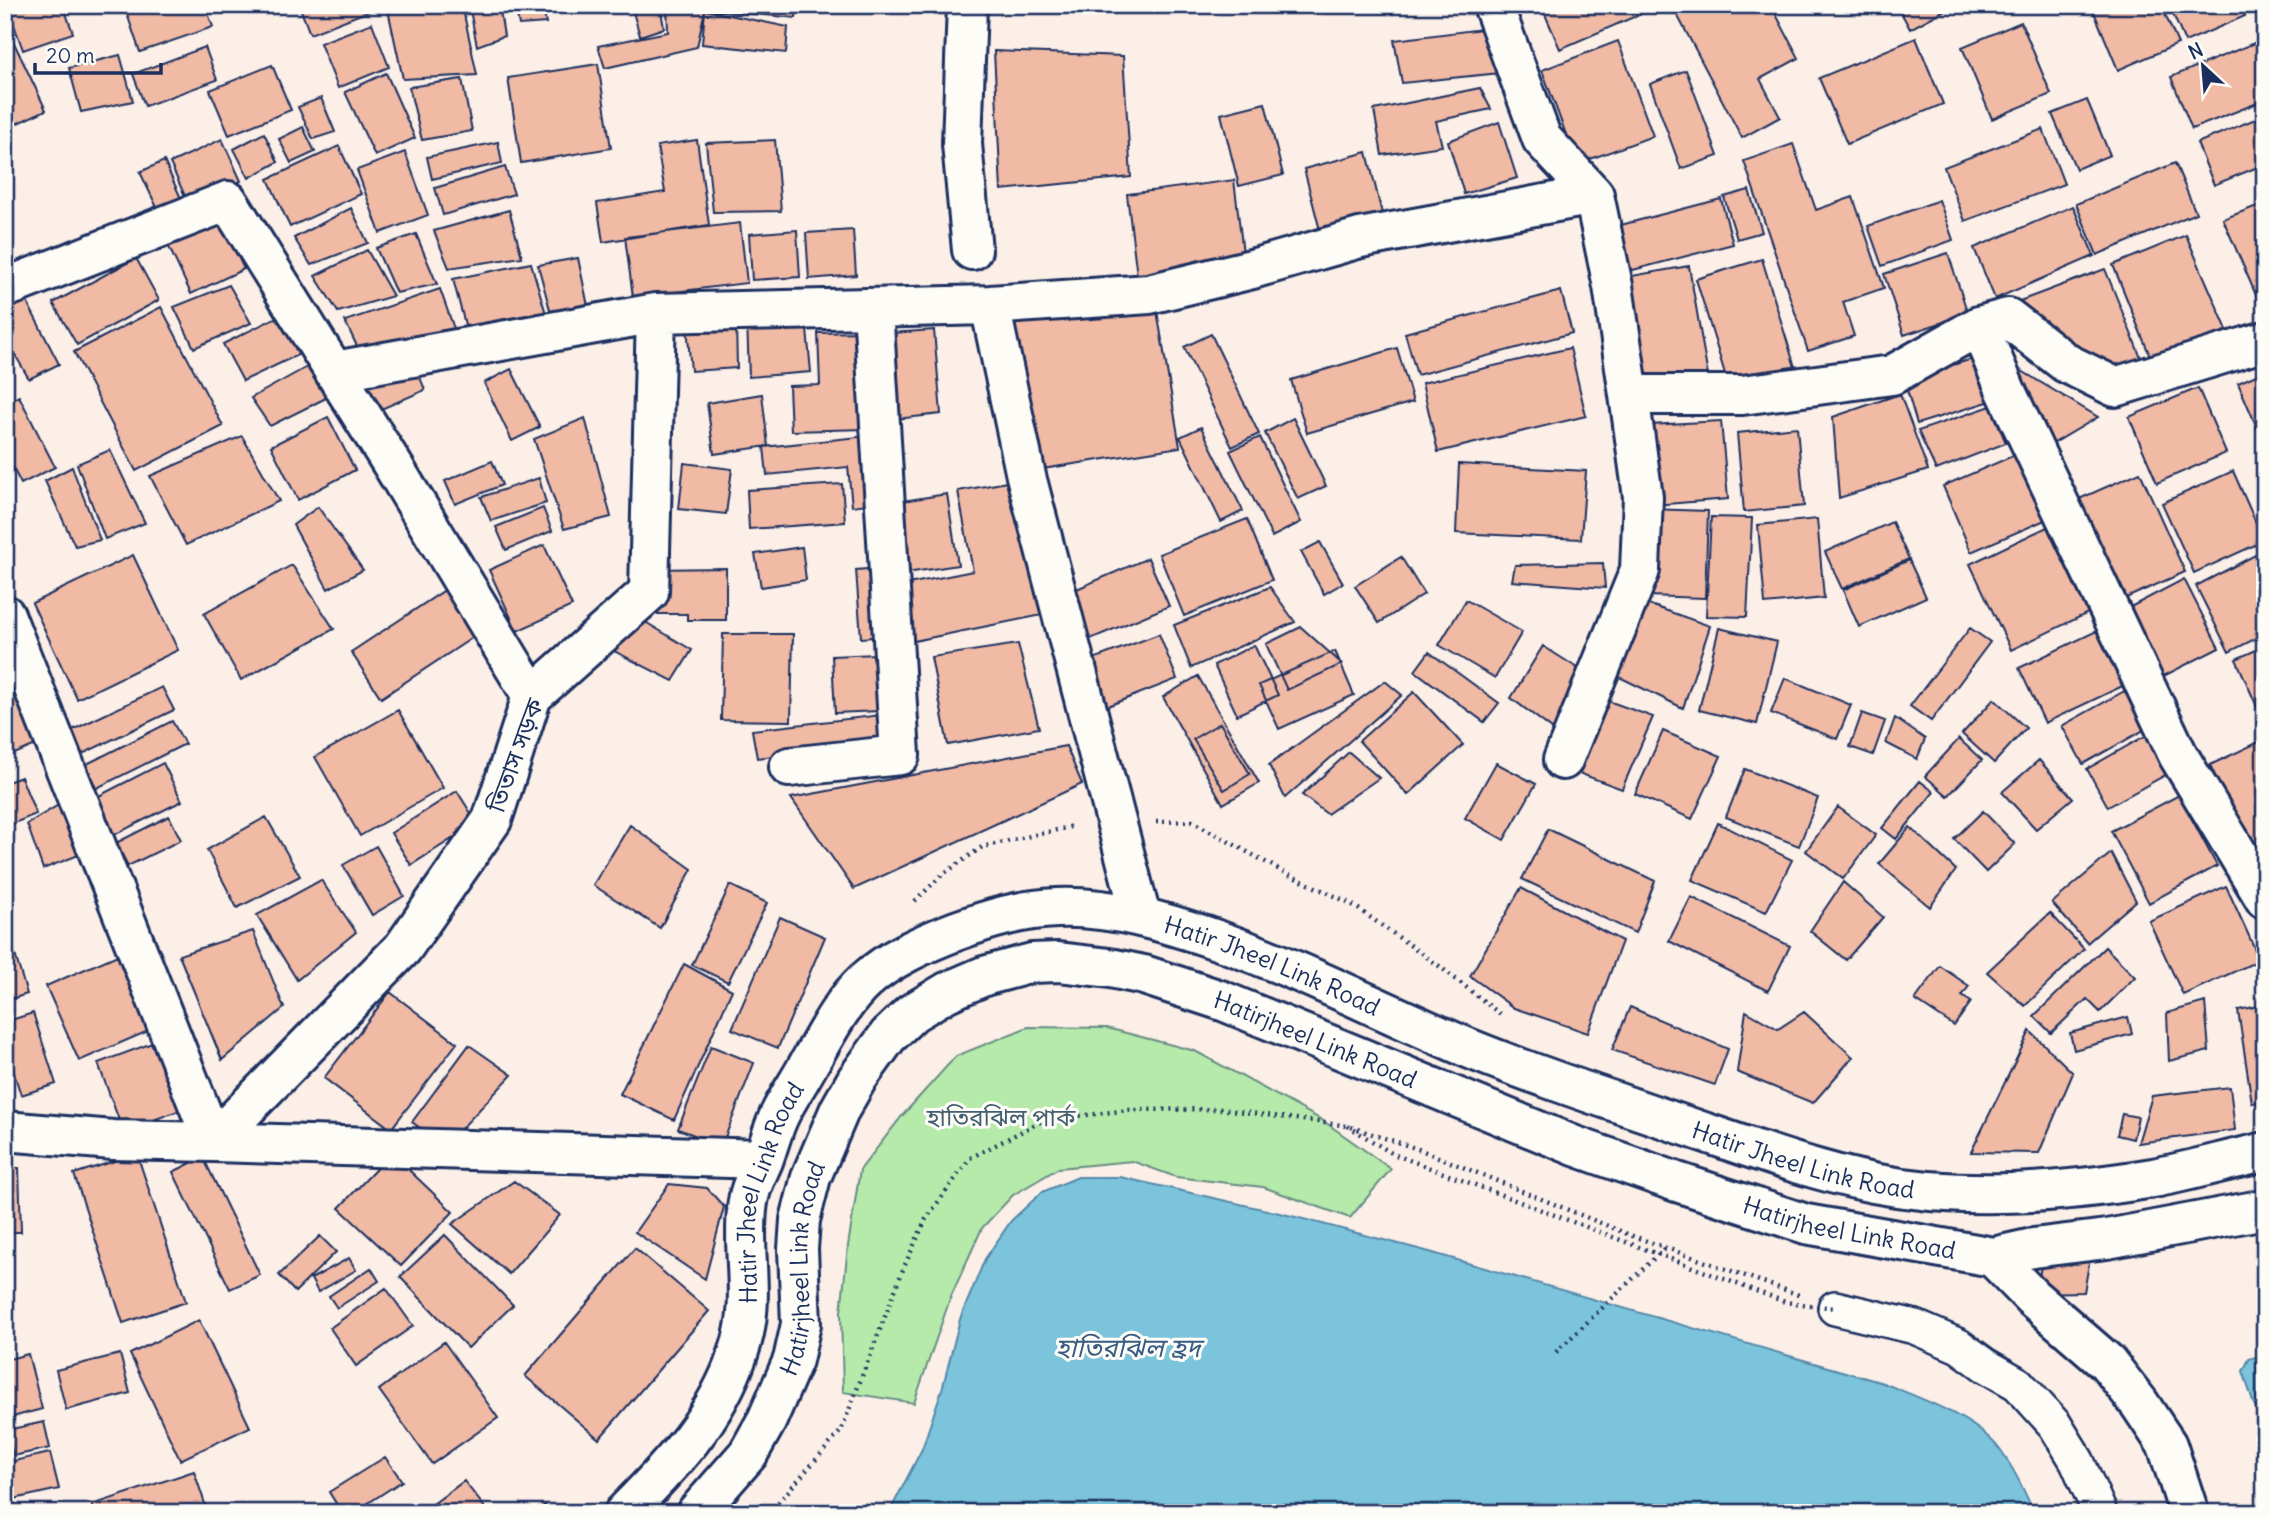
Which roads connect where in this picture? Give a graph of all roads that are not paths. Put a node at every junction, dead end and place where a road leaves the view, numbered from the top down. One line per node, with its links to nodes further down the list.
1 (967, 5): 4 (street)
2 (1493, 5): 3 (street)
3 (1594, 195): 6 (street); 12 (street)
4 (972, 250)
5 (5, 288): 11 (street)
6 (990, 305): 7 (street); 18 (street)
7 (873, 308): 8 (street); 16 (street)
8 (656, 313): 11 (street); 14 (street, তিতাস সড়ক)
9 (1979, 326): 10 (street); 12 (street); 17 (street)
10 (2265, 341)
11 (335, 372): 14 (street)
12 (1629, 395): 15 (street)
13 (5, 615): 20 (street)
14 (532, 696): 20 (street, তিতাস সড়ক)
15 (1563, 760)
16 (789, 767)
17 (2265, 899)
18 (1141, 917): 21 (street, Hatir Jheel Link Road); 22 (street, Hatir Jheel Link Road)
19 (5, 1131): 20 (street)
20 (213, 1142): 22 (street)
21 (2265, 1152)
22 (763, 1159): 26 (street, Hatir Jheel Link Road)
23 (2265, 1209): 24 (street, Hatirjheel Link Road)
24 (1993, 1257): 27 (street, Hatirjheel Link Road); 29 (street)
25 (1835, 1308): 28 (street)
26 (624, 1513)
27 (696, 1513)
28 (2100, 1513)
29 (2189, 1513)

